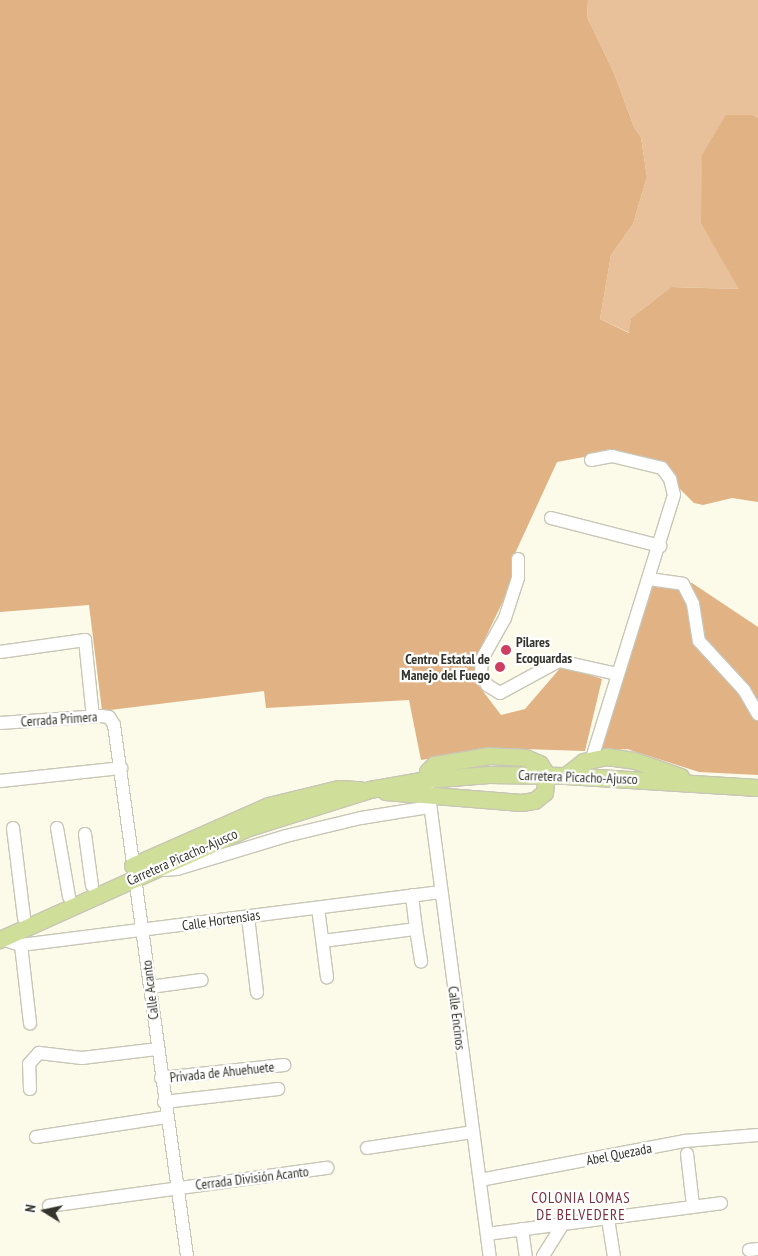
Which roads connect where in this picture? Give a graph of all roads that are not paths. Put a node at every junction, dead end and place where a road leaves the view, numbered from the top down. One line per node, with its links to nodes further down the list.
1 (591, 460): 3 (street)
2 (551, 518): 3 (street)
3 (660, 546): 5 (street)
4 (518, 559): 7 (street)
5 (649, 579): 7 (street); 8 (street)
6 (0, 652): 9 (street)
7 (617, 674): 12 (street)
8 (758, 714)
9 (93, 716): 10 (street, Cerrada Primera); 11 (street, Cerrada Primera)
10 (0, 724)
11 (114, 724): 13 (street, Calle Acanto)
12 (592, 759): 15 (main road); 18 (main road)
13 (121, 768): 17 (street); 25 (street, Calle Acanto)
14 (547, 775): 15 (main road, Carretera Picacho-Ajusco); 16 (main road); 21 (main road)
15 (566, 776): 18 (main road, Carretera Picacho-Ajusco)
16 (427, 780): 20 (main road, Carretera Picacho-Ajusco); 21 (street, Calle Encinos)
17 (0, 781)
18 (698, 784): 19 (main road, Carretera Picacho-Ajusco)
19 (758, 788)
20 (370, 790): 21 (main road); 25 (main road, Carretera Picacho-Ajusco)
21 (430, 802): 25 (street); 27 (street, Calle Encinos)
22 (13, 828): 32 (street)
23 (57, 828): 29 (street)
24 (85, 834): 26 (street)
25 (141, 871): 26 (main road, Carretera Picacho-Ajusco); 34 (street, Calle Acanto); 35 (main road, Carretera Picacho-Ajusco)
26 (92, 886): 29 (main road, Carretera Picacho-Ajusco)
27 (441, 892): 28 (street, Calle Hortensias); 51 (street, Calle Encinos)
28 (412, 895): 30 (street, Calle Hortensias); 33 (street)
29 (69, 897): 32 (main road, Carretera Picacho-Ajusco)
30 (318, 908): 31 (street, Calle Hortensias); 36 (street)
31 (248, 917): 34 (street, Calle Hortensias); 42 (street)
32 (24, 918): 35 (main road, Carretera Picacho-Ajusco)
33 (416, 929): 36 (street); 38 (street)
34 (143, 931): 37 (street, Calle Hortensias); 41 (street, Calle Acanto)
35 (1, 936): 37 (street, Calle Hortensias)
36 (323, 941): 39 (street)
37 (21, 944): 43 (street)
38 (421, 962)
39 (327, 977)
40 (202, 980): 41 (street)
41 (150, 987): 44 (street, Calle Acanto)
42 (257, 992)
43 (30, 1023)
44 (158, 1049): 46 (street, Calle Acanto); 47 (street)
45 (284, 1065): 46 (street, Privada de Ahuehuete)
46 (161, 1078): 49 (street, Calle Acanto)
47 (30, 1089)
48 (278, 1089): 49 (street)
49 (164, 1102): 50 (street, Calle Acanto)
50 (166, 1117): 53 (street); 58 (street, Calle Acanto)
51 (472, 1132): 54 (street); 57 (street, Calle Encinos)
52 (758, 1135): 57 (street, Abel Quezada)
53 (36, 1137)
54 (367, 1148)
55 (687, 1154): 60 (street)
56 (327, 1168): 58 (street, Cerrada División Acanto)
57 (480, 1180): 65 (street, Calle Encinos)
58 (177, 1187): 61 (street, Cerrada División Acanto); 66 (street, Calle Acanto)
59 (721, 1203): 60 (street)
60 (693, 1205): 62 (street)
61 (49, 1206)
62 (608, 1219): 63 (street); 70 (street)
63 (564, 1223): 64 (street); 69 (street)
64 (522, 1229): 65 (street); 68 (street)
65 (492, 1233): 67 (street, Calle Encinos)
66 (187, 1256)
67 (490, 1256)
68 (526, 1256)
69 (543, 1256)
70 (614, 1256)

